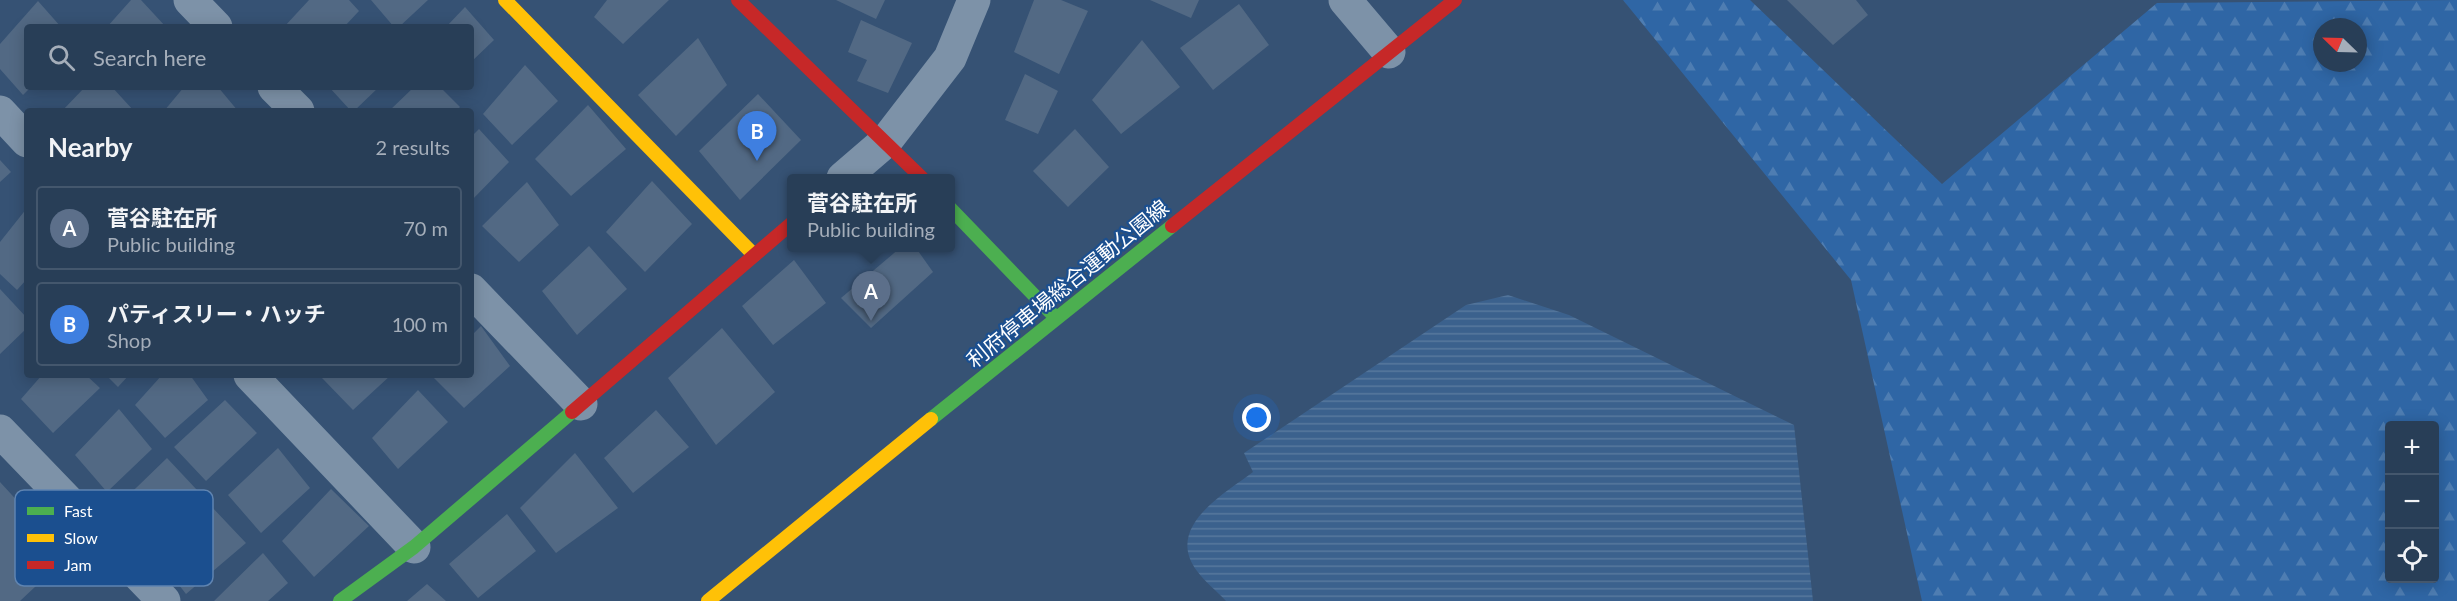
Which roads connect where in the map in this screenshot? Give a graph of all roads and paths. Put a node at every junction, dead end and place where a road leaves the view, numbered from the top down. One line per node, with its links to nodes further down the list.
1 (190, 0): 7 (street)
2 (505, 0): 18 (street)
3 (738, 0): 13 (street)
4 (974, 0): 13 (street)
5 (1345, 0): 8 (street)
6 (1455, 0): 8 (street, 利府停車場総合運動公園線)
7 (213, 24)
8 (1389, 52): 20 (street, 利府停車場総合運動公園線)
9 (277, 90): 10 (street)
10 (295, 108)
11 (0, 112): 12 (street)
12 (24, 138)
13 (886, 141): 14 (street); 15 (street)
14 (848, 174)
15 (918, 174)
16 (955, 212): 20 (street)
17 (787, 227): 18 (street)
18 (754, 255): 22 (street)
19 (474, 293): 22 (street)
20 (1056, 318): 29 (street, 利府停車場総合運動公園線)
21 (253, 378): 25 (street)
22 (581, 404): 25 (street)
23 (0, 431): 24 (street)
24 (57, 490)
25 (414, 547): 28 (street)
26 (150, 586): 27 (street)
27 (164, 601)
28 (340, 601)
29 (708, 601)

